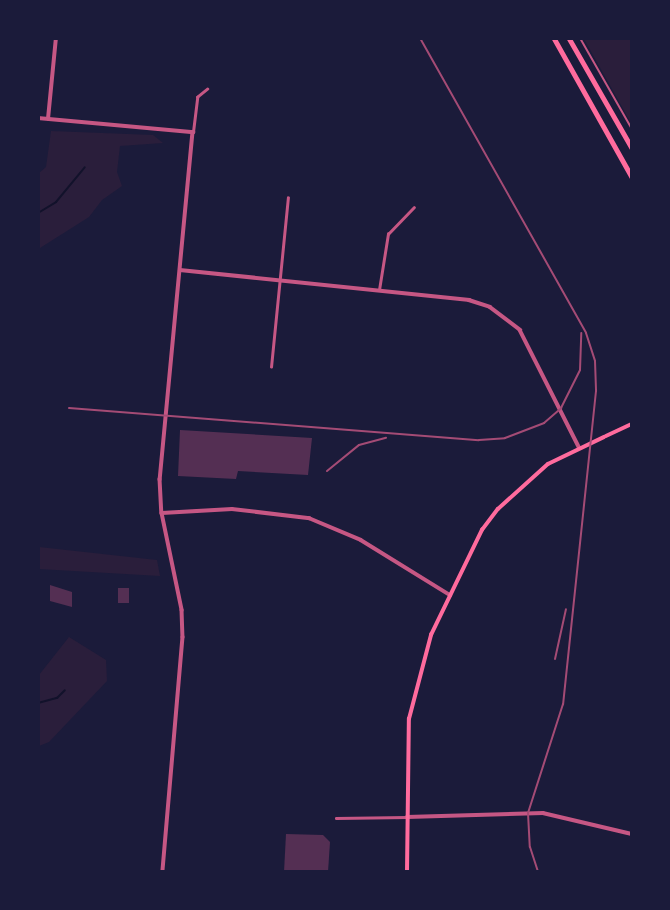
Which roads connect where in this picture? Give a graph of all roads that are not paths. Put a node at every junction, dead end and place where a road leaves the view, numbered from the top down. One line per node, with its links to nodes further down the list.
1 (56, 38): 7 (street)
2 (554, 38): 11 (main road)
3 (569, 38): 10 (main road)
4 (580, 38): 8 (lane)
5 (206, 89): 9 (street)
6 (38, 118): 7 (street)
7 (48, 119): 9 (street)
8 (632, 130)
9 (193, 132): 14 (street)
10 (632, 148)
11 (632, 177)
12 (288, 198): 15 (street)
13 (414, 207): 16 (street)
14 (180, 270): 15 (street); 20 (street)
15 (281, 281): 16 (street); 17 (street)
16 (379, 290): 19 (street)
17 (271, 367)
18 (632, 424): 19 (main road)
19 (579, 447): 21 (main road)
20 (162, 513): 21 (street); 25 (street)
21 (450, 595): 22 (main road)
22 (407, 817): 23 (street); 24 (street); 26 (main road)
23 (336, 818)
24 (632, 834)
25 (163, 872)
26 (407, 872)

